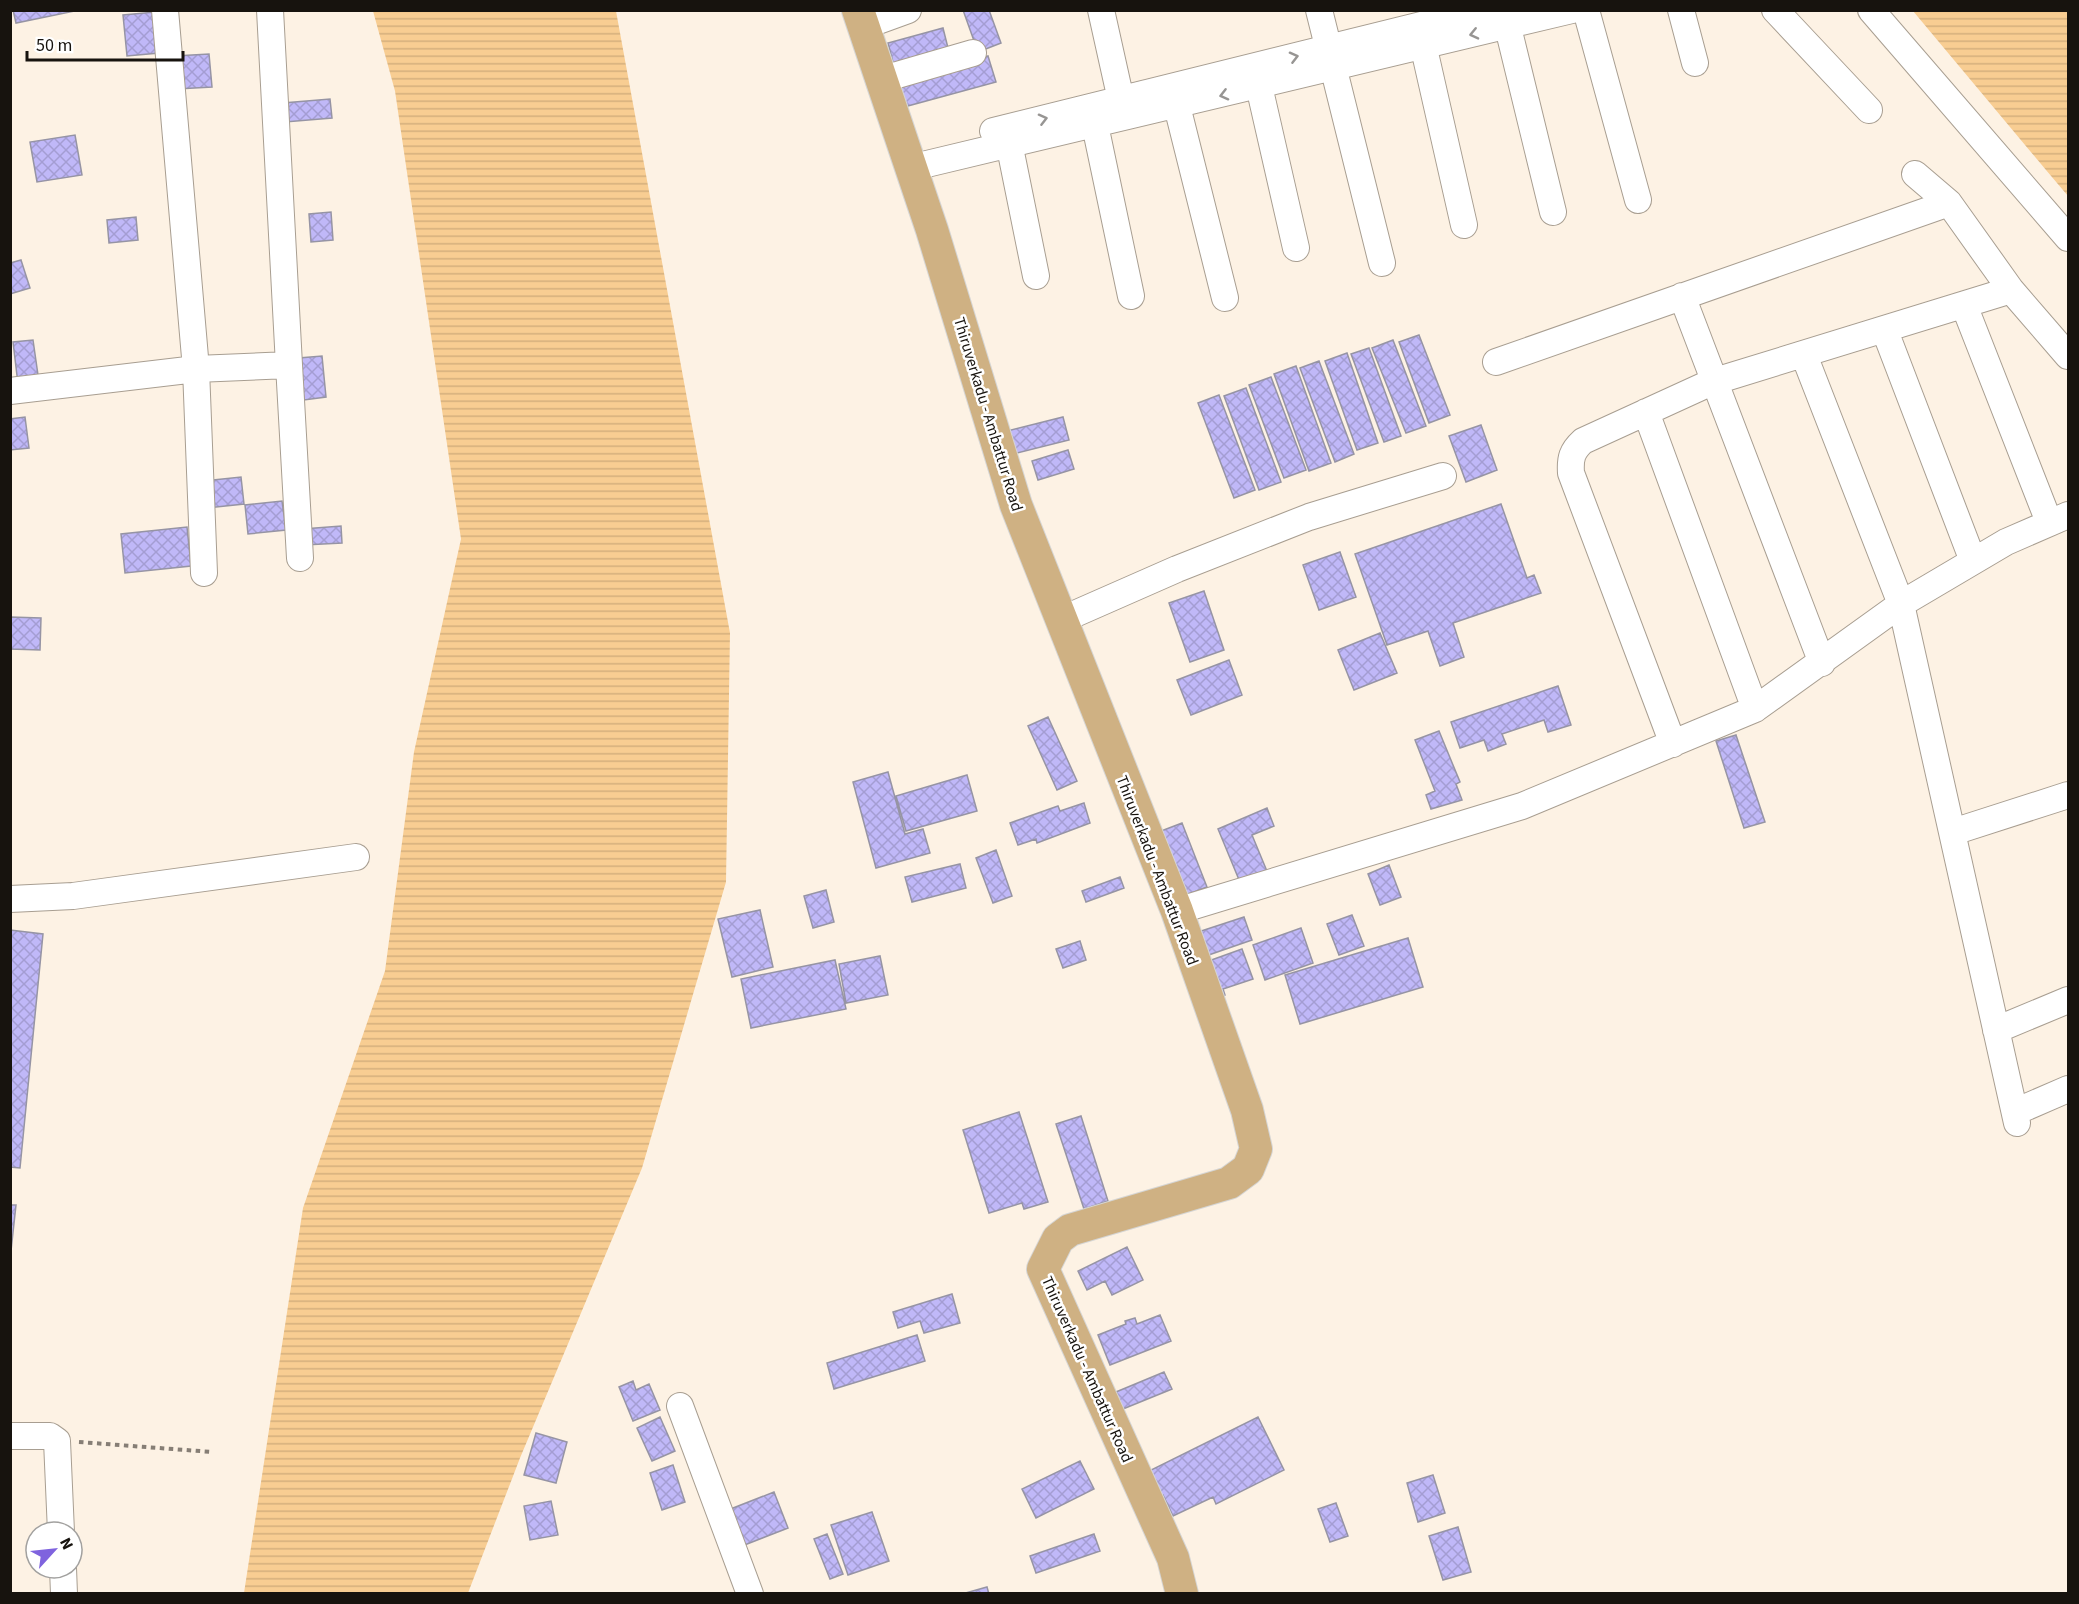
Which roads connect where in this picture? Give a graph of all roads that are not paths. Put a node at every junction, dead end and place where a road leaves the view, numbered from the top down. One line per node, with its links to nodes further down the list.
1 (165, 10): 45 (street)
2 (270, 10): 44 (street)
3 (908, 10): 12 (street)
4 (1101, 10): 21 (street)
5 (1319, 10): 16 (street)
6 (1482, 10): 14 (street)
7 (1572, 10): 13 (street)
8 (1586, 10): 27 (street)
9 (1681, 10): 17 (street)
10 (1775, 10): 22 (street)
11 (1871, 10): 31 (street)
12 (861, 18): 18 (main road, Thiruverkadu - Ambattur Road)
13 (1506, 18): 14 (street, one-way to 14); 29 (street)
14 (1419, 28): 16 (street); 30 (street)
15 (973, 53): 18 (street)
16 (1330, 58): 19 (street); 20 (street, one-way to 16); 33 (street)
17 (1695, 63)
18 (880, 80): 25 (main road, Thiruverkadu - Ambattur Road)
19 (1259, 86): 20 (street, one-way to 20); 32 (street)
20 (1175, 96): 21 (street); 23 (street); 38 (street)
21 (1122, 100): 24 (street, one-way to 21)
22 (1869, 111)
23 (1095, 125): 24 (street); 36 (street)
24 (1007, 137): 25 (street); 34 (street)
25 (908, 160): 55 (main road, Thiruverkadu - Ambattur Road)
26 (1915, 174): 28 (street)
27 (1638, 200)
28 (1949, 203): 35 (street); 37 (street)
29 (1553, 212)
30 (1464, 225)
31 (2068, 238)
32 (1296, 248)
33 (1382, 263)
34 (1036, 276)
35 (2012, 290): 39 (street); 42 (street)
36 (1131, 296)
37 (1682, 296): 43 (street); 46 (street)
38 (1225, 298)
39 (1964, 305): 40 (street); 50 (street)
40 (1886, 331): 41 (street); 52 (street)
41 (1804, 355): 46 (street); 54 (street)
42 (2068, 356)
43 (1496, 362)
44 (289, 365): 45 (street); 51 (street)
45 (196, 369): 47 (street); 53 (street)
46 (1712, 382): 48 (street); 56 (street)
47 (10, 391)
48 (1646, 412): 57 (street); 58 (street)
49 (1443, 476): 55 (street)
50 (2059, 518): 52 (street)
51 (300, 558)
52 (1973, 561): 54 (street)
53 (204, 573)
54 (1901, 604): 56 (street); 60 (street)
55 (1061, 620): 63 (main road, Thiruverkadu - Ambattur Road)
56 (1822, 663): 57 (street)
57 (1755, 709): 58 (street)
58 (1673, 744): 63 (street)
59 (2068, 795): 60 (street)
60 (1953, 832): 65 (street)
61 (356, 857): 62 (street)
62 (10, 899)
63 (1177, 911): 71 (main road, Thiruverkadu - Ambattur Road)
64 (2068, 1000): 65 (street)
65 (1996, 1030): 66 (street)
66 (2068, 1089)
67 (680, 1406): 70 (street)
68 (10, 1436): 69 (street)
69 (60, 1520)
70 (750, 1593)
71 (1183, 1593)

